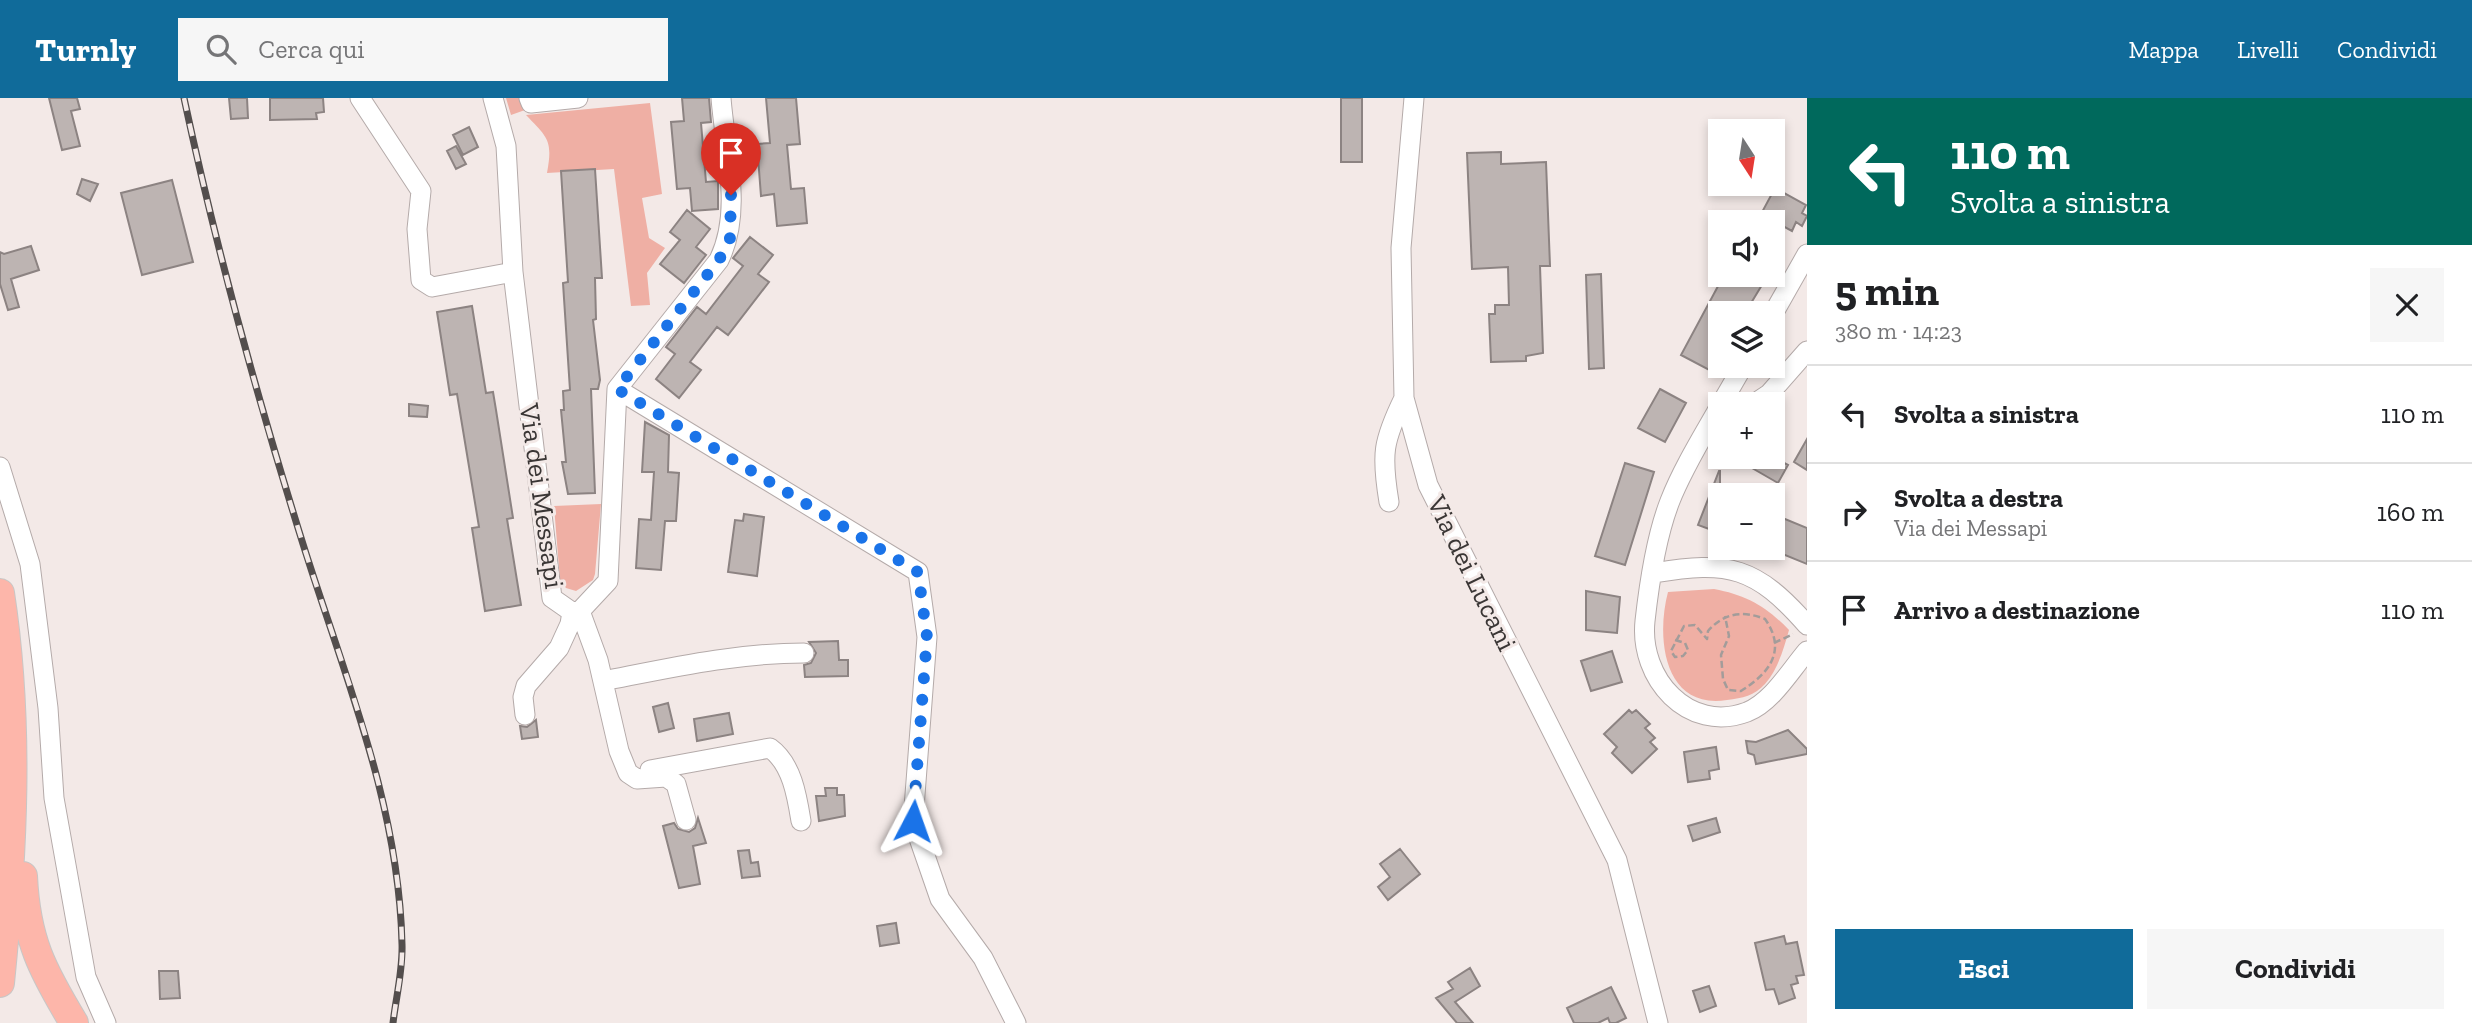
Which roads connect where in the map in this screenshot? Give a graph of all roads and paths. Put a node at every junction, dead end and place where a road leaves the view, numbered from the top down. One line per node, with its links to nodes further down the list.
1 (360, 98): 8 (street)
2 (494, 98): 8 (street, Via dei Messapi)
3 (529, 98): 4 (street)
4 (578, 98)
5 (721, 98): 11 (street)
6 (1414, 98): 13 (street, Via dei Lucani)
7 (1807, 254): 9 (street)
8 (513, 272): 19 (street, Via dei Messapi)
9 (1780, 301)
10 (1807, 351): 12 (street)
11 (617, 389): 19 (street, Via dei Messapi); 34 (street)
12 (1771, 392)
13 (1404, 398): 16 (street); 35 (street, Via dei Lucani)
14 (1708, 436): 17 (street)
15 (0, 467): 33 (street)
16 (1389, 502)
17 (1654, 573): 21 (street); 21 (street)
18 (0, 593): 24 (highway)
19 (576, 611): 26 (street); 27 (street)
20 (1725, 616): 22 (path); 23 (path); 23 (path)
21 (1805, 638): 23 (path)
22 (1675, 640): 22 (path)
23 (1774, 643)
24 (8, 648): 31 (highway); 32 (highway)
25 (804, 653): 26 (street)
26 (603, 681): 28 (street)
27 (525, 715)
28 (628, 773): 29 (street); 30 (street)
29 (686, 820)
30 (801, 821)
31 (0, 983)
32 (74, 1023)
33 (106, 1023)
34 (1016, 1023)
35 (1658, 1023)

